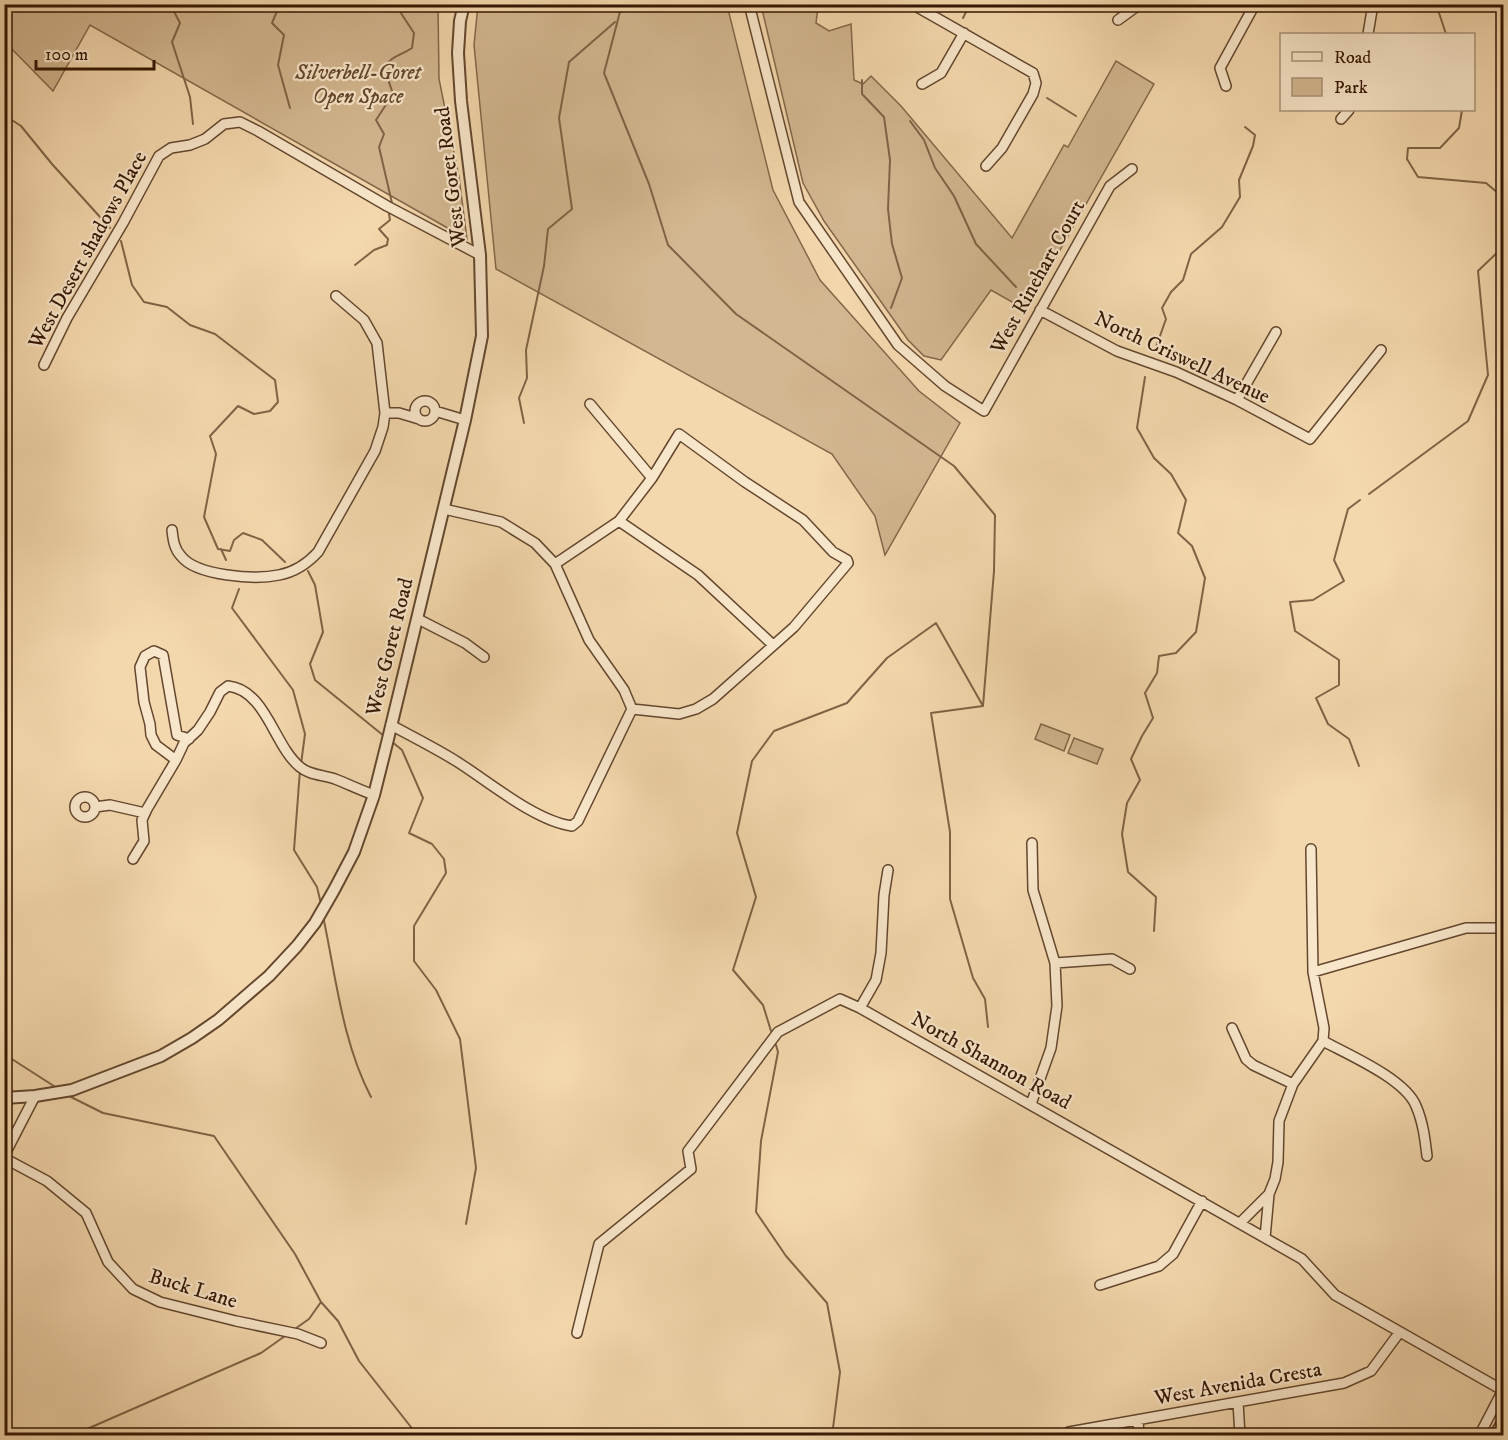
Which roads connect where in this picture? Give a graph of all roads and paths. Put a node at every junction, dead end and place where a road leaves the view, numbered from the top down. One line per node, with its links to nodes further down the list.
1 (464, 4): 16 (street, West Goret Road)
2 (749, 4): 18 (street, West Rinehart Court)
3 (917, 4): 8 (street)
4 (1140, 4): 7 (street)
5 (1255, 4): 11 (street)
6 (1373, 4): 9 (street)
7 (1118, 20)
8 (964, 33): 10 (street); 14 (street)
9 (1368, 33)
10 (922, 84)
11 (1226, 86)
12 (1348, 111): 13 (street)
13 (1341, 119)
14 (986, 166)
15 (1132, 169): 18 (street, West Rinehart Court)
16 (480, 255): 21 (street, West Desert shadows Place); 29 (street, West Goret Road)
17 (336, 296): 26 (street)
18 (1040, 310): 22 (street, North Criswell Avenue)
19 (1276, 332): 22 (street)
20 (1381, 350): 22 (street, North Criswell Avenue)
21 (44, 365)
22 (1237, 400)
23 (590, 404): 30 (street)
24 (417, 405): 25 (street); 27 (street); 28 (street)
25 (435, 411): 28 (street); 29 (street)
26 (385, 413): 27 (street); 33 (street)
27 (399, 413): 28 (street)
28 (419, 419)
29 (465, 420): 31 (street, West Goret Road)
30 (652, 478): 32 (street); 36 (street)
31 (444, 508): 34 (street); 35 (street, West Goret Road)
32 (619, 521): 34 (street); 36 (street)
33 (172, 530)
34 (555, 564): 38 (street)
35 (418, 619): 37 (street); 39 (street, West Goret Road)
36 (773, 645): 38 (street)
37 (484, 657)
38 (632, 709): 39 (street)
39 (391, 725): 42 (street, West Goret Road)
40 (189, 739): 41 (street); 41 (street); 42 (street)
41 (177, 760): 44 (street)
42 (374, 795): 57 (street, West Goret Road)
43 (95, 807): 44 (street)
44 (145, 813): 47 (street)
45 (1032, 843): 50 (street)
46 (1311, 849): 52 (street)
47 (133, 859)
48 (888, 870): 53 (street)
49 (1503, 928): 52 (street)
50 (1055, 963): 51 (street); 59 (street)
51 (1130, 969)
52 (1312, 972): 55 (street)
53 (860, 1008): 59 (street, North Shannon Road); 68 (street, North Shannon Road)
54 (1232, 1029): 56 (street)
55 (1323, 1041): 56 (street); 60 (street)
56 (1293, 1084): 62 (street)
57 (35, 1096): 58 (street, West Goret Road); 61 (street)
58 (4, 1098)
59 (1031, 1104): 63 (street, North Shannon Road)
60 (1427, 1156)
61 (4, 1157): 69 (street, Buck Lane)
62 (1269, 1194): 64 (street); 65 (street)
63 (1202, 1201): 64 (street, North Shannon Road); 66 (street)
64 (1240, 1223): 65 (street, North Shannon Road)
65 (1265, 1238): 67 (street, North Shannon Road)
66 (1100, 1285)
67 (1399, 1332): 70 (street, North Shannon Road); 71 (street, West Avenida Cresta)
68 (577, 1333)
69 (321, 1343)
70 (1503, 1390): 77 (street)
71 (1238, 1402): 72 (street, West Avenida Cresta); 76 (street)
72 (1138, 1420): 74 (street, West Avenida Cresta); 75 (street)
73 (1503, 1420): 78 (street)
74 (1063, 1436)
75 (1139, 1436)
76 (1240, 1436)
77 (1479, 1436)
78 (1495, 1436)

